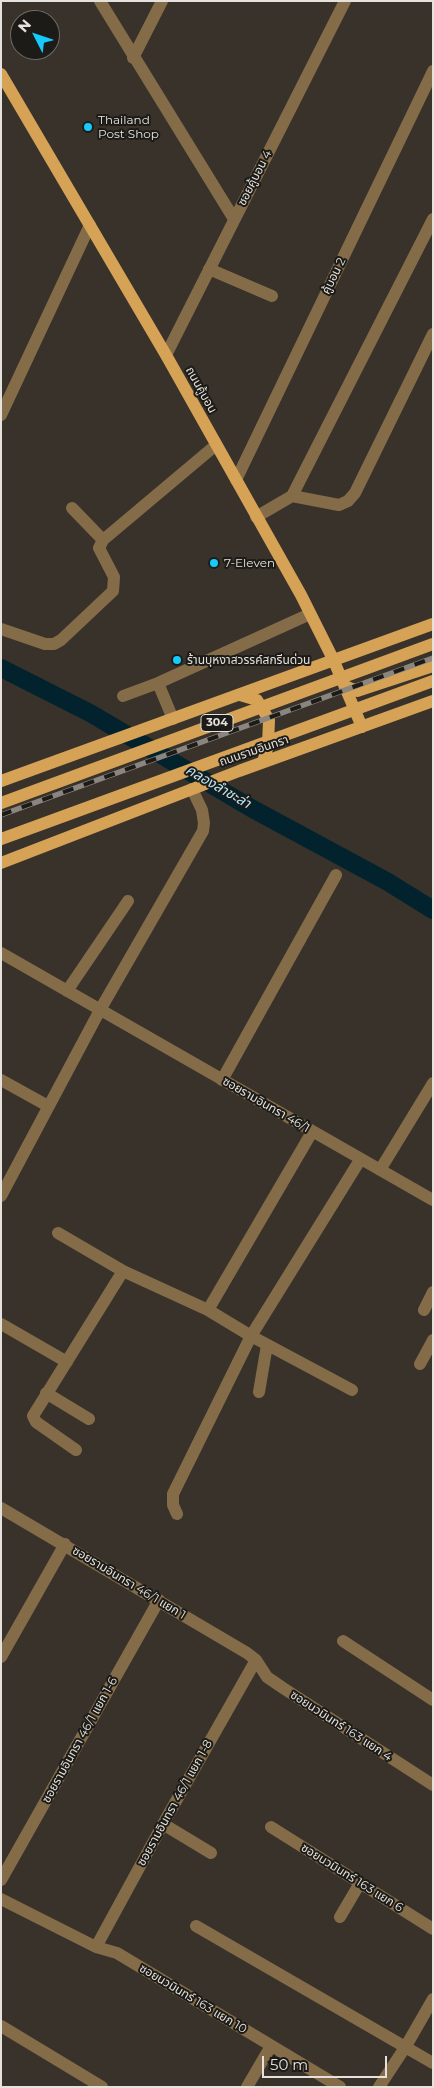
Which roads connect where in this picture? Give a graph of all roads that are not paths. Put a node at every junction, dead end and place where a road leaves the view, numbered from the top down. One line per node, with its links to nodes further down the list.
1 (100, 1): 4 (street)
2 (162, 1): 4 (street)
3 (345, 1): 7 (street, ซอยคู้บอน 4)
4 (133, 58): 7 (street)
5 (433, 71): 16 (street, คู้บอน 2)
6 (1, 74): 9 (main road, ถนนคู้บอน)
7 (234, 219): 10 (street, ซอยคู้บอน 4)
8 (433, 219): 17 (street)
9 (90, 226): 13 (main road, ถนนคู้บอน); 14 (street)
10 (209, 269): 11 (street); 13 (street, ซอยคู้บอน 4)
11 (272, 296)
12 (433, 334): 17 (street)
13 (166, 355): 15 (main road, ถนนคู้บอน)
14 (1, 415)
15 (216, 445): 16 (main road, ถนนคู้บอน); 20 (street)
16 (236, 480): 19 (main road, ถนนคู้บอน)
17 (292, 496): 19 (street)
18 (72, 508): 20 (street)
19 (256, 517): 21 (main road, ถนนคู้บอน)
20 (103, 540): 23 (street)
21 (310, 614): 25 (main road, ถนนคู้บอน); 28 (street)
22 (433, 624): 25 (main road, 304)
23 (1, 629)
24 (433, 644): 38 (main road, 304, bridge)
25 (333, 659): 29 (main road, ถนนคู้บอน); 30 (main road, 304)
26 (433, 666): 29 (main road)
27 (433, 681): 39 (main road, ถนนรามอินทรา, bridge)
28 (158, 683): 31 (street); 33 (street)
29 (345, 686): 34 (main road, ถนนคู้บอน)
30 (240, 695): 33 (main road, 304); 35 (main road)
31 (123, 696)
32 (433, 701): 34 (main road, ถนนรามอินทรา)
33 (173, 719): 36 (main road, 304)
34 (362, 727): 35 (main road, ถนนรามอินทรา)
35 (263, 762): 37 (main road, ถนนรามอินทรา)
36 (1, 781)
37 (196, 787): 40 (main road, ถนนรามอินทรา); 45 (street)
38 (1, 803)
39 (1, 839)
40 (1, 863)
41 (336, 875): 47 (street)
42 (128, 901): 44 (street)
43 (1, 953): 44 (street, ซอยรามอินทรา 46/1)
44 (66, 991): 45 (street, ซอยรามอินทรา 46/1)
45 (100, 1010): 47 (street, ซอยรามอินทรา 46/1); 49 (street)
46 (1, 1080): 49 (street)
47 (222, 1080): 50 (street, ซอยรามอินทรา 46/1)
48 (433, 1083): 52 (street)
49 (48, 1106): 53 (street)
50 (312, 1132): 51 (street, ซอยรามอินทรา 46/1); 58 (street)
51 (360, 1160): 52 (street, ซอยรามอินทรา 46/1); 61 (street)
52 (380, 1170): 54 (street, ซอยรามอินทรา 46/1)
53 (1, 1196)
54 (432, 1198)
55 (58, 1233): 56 (street)
56 (123, 1270): 58 (street); 64 (street)
57 (433, 1292): 59 (street)
58 (208, 1310): 61 (street)
59 (424, 1310)
60 (1, 1324): 64 (street)
61 (251, 1336): 63 (street); 72 (street)
62 (433, 1340): 65 (street)
63 (267, 1345): 66 (street); 67 (street)
64 (68, 1362): 68 (street)
65 (420, 1364)
66 (352, 1390)
67 (259, 1392)
68 (46, 1393): 69 (street); 70 (street)
69 (89, 1419)
70 (76, 1450)
71 (1, 1508): 73 (street, ซอยรามอินทรา 46/1 แยก 1)
72 (177, 1514)
73 (65, 1544): 74 (street, ซอยรามอินทรา 46/1 แยก 1); 76 (street)
74 (159, 1600): 77 (street, ซอยรามอินทรา 46/1 แยก 1); 83 (street, ซอยรามอินทรา 46/1 แยก 1-6)
75 (342, 1641): 78 (street)
76 (1, 1657)
77 (256, 1660): 79 (street, ซอยนวมินทร์ 163 แยก 4); 80 (street, ซอยรามอินทรา 46/1 แยก 1-8)
78 (433, 1700)
79 (433, 1785)
80 (162, 1824): 82 (street); 89 (street, ซอยรามอินทรา 46/1 แยก 1-8)
81 (271, 1827): 84 (street, ซอยนวมินทร์ 163 แยก 6)
82 (211, 1853)
83 (1, 1880)
84 (360, 1883): 86 (street); 88 (street, ซอยนวมินทร์ 163 แยก 6)
85 (1, 1900): 89 (street, ซอยนวมินทร์ 163 แยก 10)
86 (340, 1917)
87 (196, 1926): 93 (street)
88 (433, 1929)
89 (96, 1947): 92 (street, ซอยนวมินทร์ 163 แยก 10)
90 (433, 1999): 93 (street)
91 (1, 2026): 95 (street)
92 (271, 2046): 96 (street); 97 (street, ซอยนวมินทร์ 163 แยก 10)
93 (406, 2046): 94 (street); 98 (street)
94 (433, 2063)
95 (102, 2087)
96 (248, 2087)
97 (340, 2087)
98 (379, 2087)

